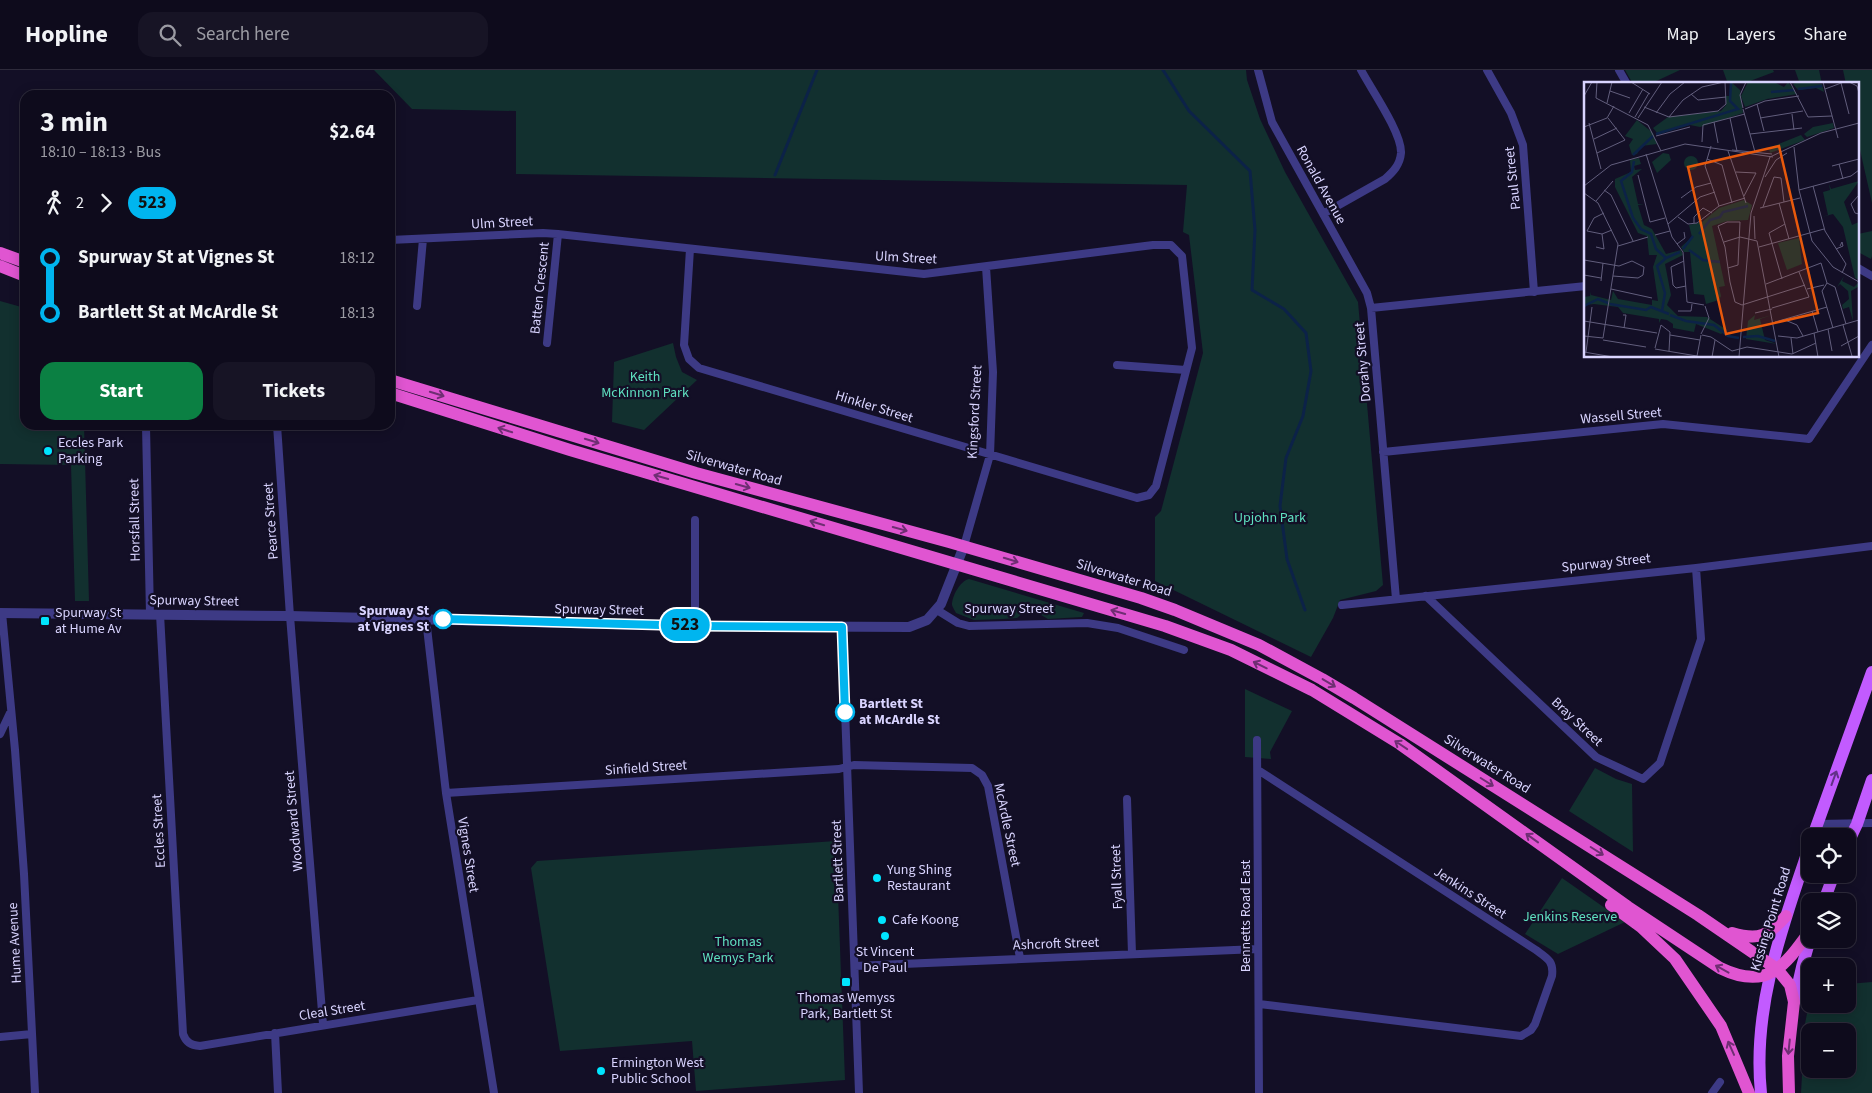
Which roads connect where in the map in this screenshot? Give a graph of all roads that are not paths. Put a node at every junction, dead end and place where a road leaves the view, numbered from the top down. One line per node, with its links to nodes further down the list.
1 (1258, 70): 6 (street, Ronald Avenue)
2 (1361, 70): 6 (street)
3 (1487, 70): 19 (street, Paul Street)
4 (1619, 70): 5 (street)
5 (1626, 82)
6 (1323, 214): 21 (street, Ronald Avenue)
7 (558, 234): 8 (street, Ulm Street); 10 (street, Ulm Street); 22 (street, Batten Crescent)
8 (423, 239): 9 (street, Ulm Street); 20 (street)
9 (395, 240)
10 (690, 250): 14 (street, Ulm Street); 31 (street, Hinkler Street)
11 (0, 253): 12 (highway)
12 (20, 260)
13 (0, 266): 16 (highway)
14 (986, 267): 25 (street, Ulm Street); 31 (street, Kingsford Street)
15 (1860, 269): 17 (street)
16 (20, 274)
17 (1872, 276)
18 (1584, 286): 19 (street, Dorahy Street)
19 (1534, 292): 21 (street, Dorahy Street)
20 (417, 306)
21 (1371, 308): 30 (street, Dorahy Street)
22 (547, 343)
23 (1872, 345): 30 (street, Wassell Street)
24 (1117, 365): 25 (street)
25 (1186, 370): 32 (street, Ulm Street)
26 (395, 382): 34 (highway, Silverwater Road, one-way to 34)
27 (395, 395): 36 (highway, Silverwater Road, one-way to 27)
28 (146, 430): 43 (street, Horsfall Street)
29 (278, 430): 44 (street, Pearce Street)
30 (1383, 452): 39 (street, Dorahy Street)
31 (990, 455): 32 (street, Hinkler Street); 34 (street, Kingsford Street)
32 (1156, 486)
33 (695, 520): 46 (street)
34 (964, 546): 36 (street, Kingsford Street); 66 (highway, Silverwater Road, one-way to 66)
35 (1872, 546): 37 (street, Spurway Street)
36 (958, 564): 41 (street, Kingsford Street); 63 (highway, Silverwater Road, one-way to 36)
37 (1696, 568): 38 (street, Spurway Street); 38 (street, Bray Street)
38 (1426, 596): 39 (street, Spurway Street)
39 (1396, 599): 40 (street, Spurway Street)
40 (1342, 605)
41 (937, 610): 47 (street, Spurway Street); 48 (street, Spurway Street)
42 (1, 613): 43 (street, Spurway Street); 50 (street, Hume Avenue)
43 (155, 614): 44 (street, Spurway Street); 81 (street, Eccles Street)
44 (290, 616): 45 (street, Spurway Street); 77 (street, Woodward Street)
45 (426, 619): 46 (street, Spurway Street); 56 (street, Vignes Street)
46 (696, 626): 47 (street, Spurway Street)
47 (842, 627): 53 (street, Bartlett Street)
48 (1184, 650)
49 (1872, 672): 60 (main road, one-way to 49)
50 (10, 712): 51 (street); 79 (street, Hume Avenue)
51 (0, 734)
52 (1257, 740): 54 (street, Bennetts Road East)
53 (847, 767): 56 (street, Sinfield Street); 71 (street, McArdle Street); 72 (street, Bartlett Street)
54 (1258, 770): 69 (street, Bennetts Road East); 76 (street, Jenkins Street)
55 (1872, 780): 59 (main road)
56 (446, 793): 74 (street, Vignes Street)
57 (1127, 799): 70 (street, Fyall Street)
58 (1872, 823): 59 (street)
59 (1857, 824): 61 (street); 62 (main road)
60 (1816, 828)
61 (1829, 828)
62 (1855, 828)
63 (1571, 867): 73 (highway, Silverwater Road, one-way to 63); 89 (highway, Silverwater Road, one-way to 63)
64 (1801, 872): 65 (main road, Kissing Point Road)
65 (1786, 916): 66 (highway); 73 (main road, Kissing Point Road)
66 (1718, 929): 73 (highway, Silverwater Road)
67 (1801, 944): 73 (highway)
68 (1807, 948): 75 (main road)
69 (1258, 949): 70 (street, Ashcroft Street); 76 (street, Bennetts Road East)
70 (1132, 954): 71 (street, Ashcroft Street)
71 (1020, 958): 72 (street, Ashcroft Street)
72 (855, 966): 86 (street, Bartlett Street)
73 (1773, 969): 75 (highway, Silverwater Road); 90 (main road, Kissing Point Road)
74 (478, 1000): 77 (street, Cleal Street); 85 (street, Vignes Street)
75 (1794, 1002): 91 (highway, one-way to 91)
76 (1259, 1004): 87 (street, Bennetts Road East)
77 (323, 1024): 78 (street, Cleal Street)
78 (275, 1033): 81 (street, Cleal Street); 84 (street)
79 (32, 1034): 80 (street); 83 (street, Hume Avenue)
80 (0, 1037)
81 (190, 1044)
82 (1720, 1082): 88 (street)
83 (35, 1093)
84 (278, 1093)
85 (494, 1093)
86 (858, 1093)
87 (1259, 1093)
88 (1712, 1093)
89 (1749, 1093)
90 (1761, 1093)
91 (1789, 1093)

